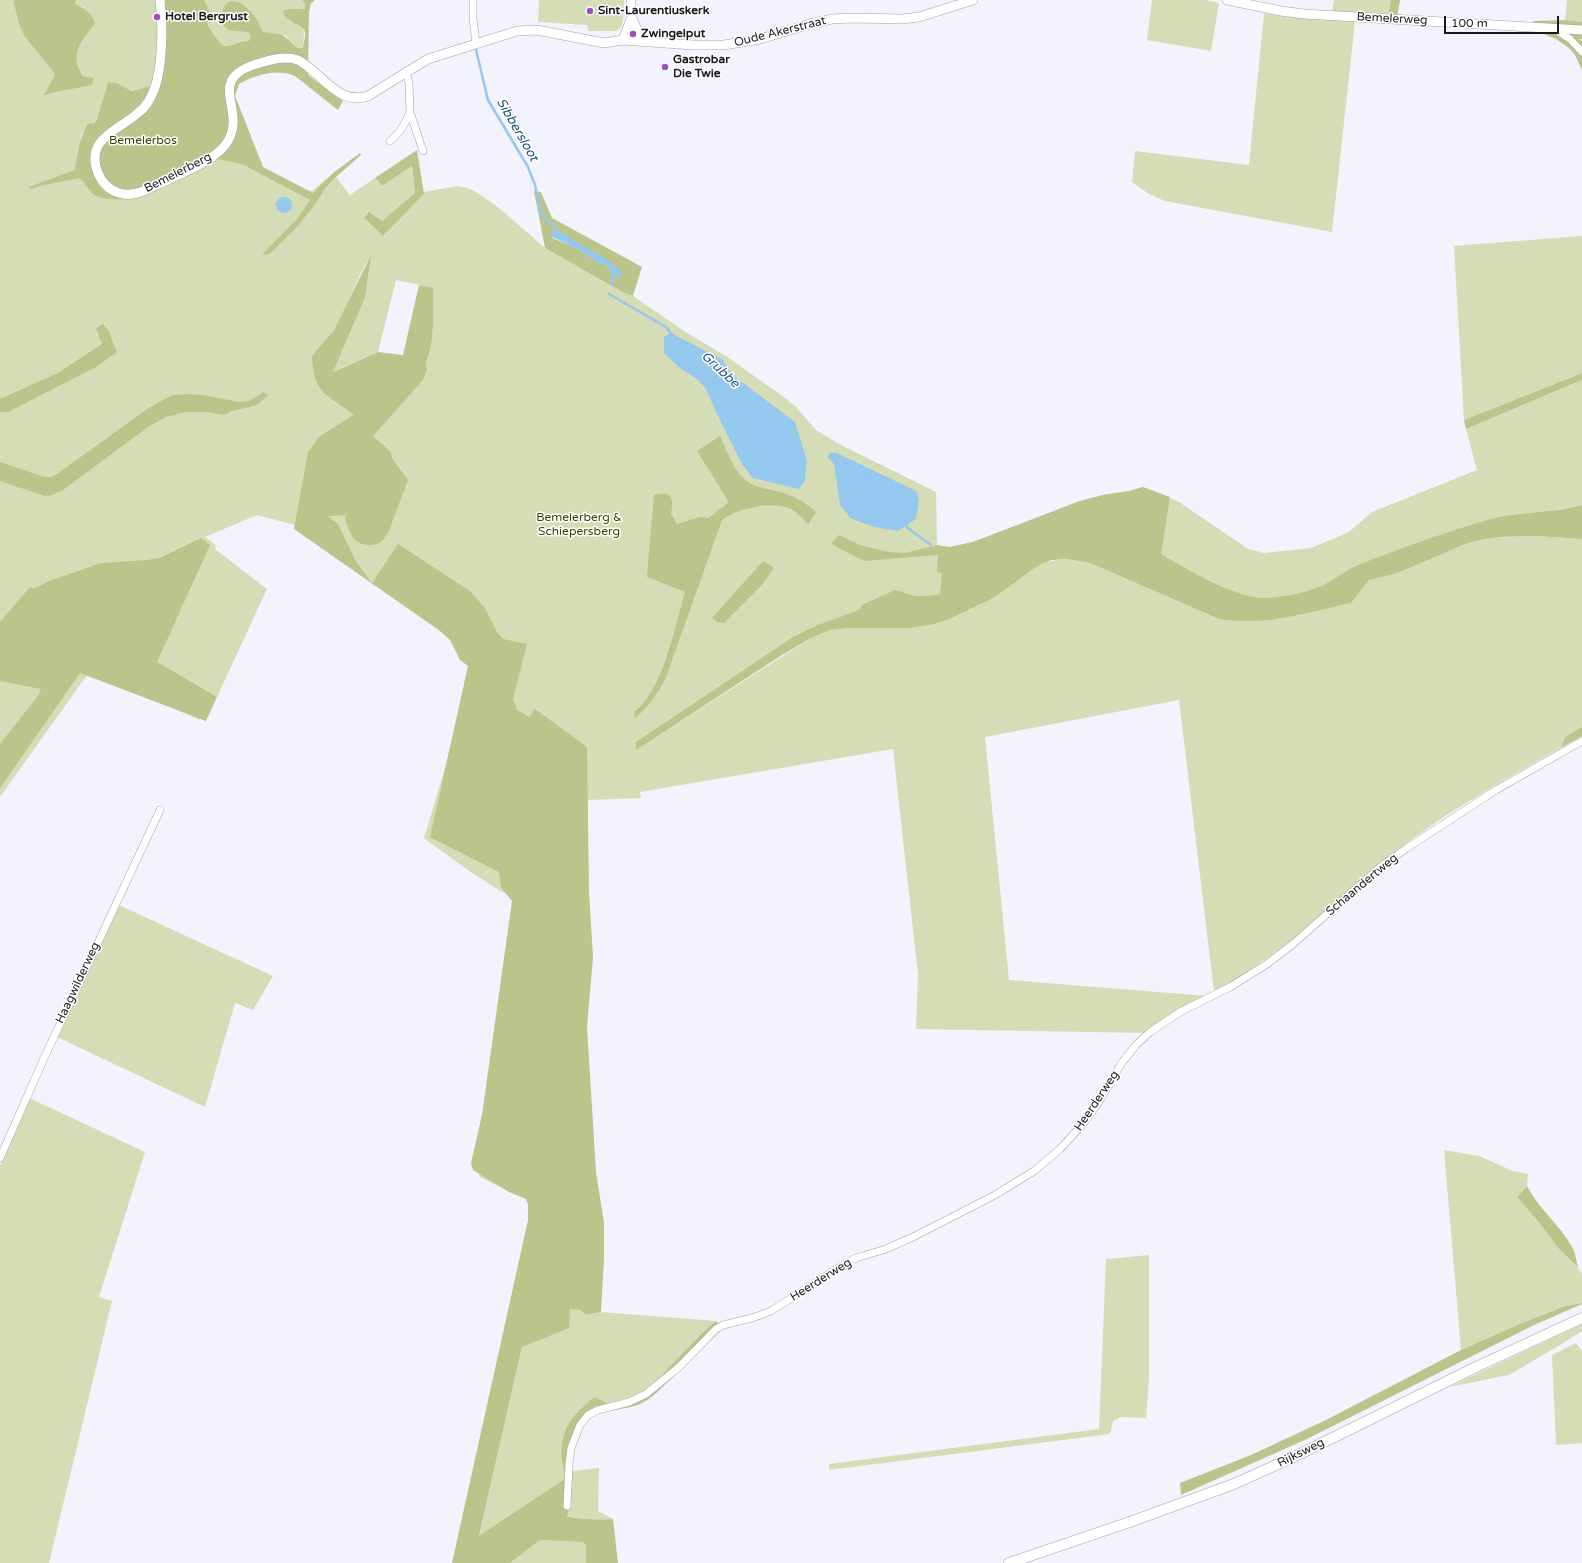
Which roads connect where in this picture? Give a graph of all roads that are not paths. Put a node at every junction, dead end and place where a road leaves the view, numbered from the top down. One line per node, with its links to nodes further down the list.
1 (160, 0): 14 (street, Bemelerberg)
2 (473, 0): 11 (street)
3 (631, 0): 6 (street)
4 (973, 0): 10 (street, Oude Akerstraat)
5 (1227, 0): 7 (street, Bemelerweg)
6 (631, 19): 9 (street); 10 (street)
7 (1557, 28): 8 (street, Bemelerweg); 12 (street)
8 (1582, 30)
9 (623, 40): 10 (street, Oude Akerstraat); 11 (street, Oude Akerstraat)
10 (644, 41)
11 (476, 43): 13 (street, Oude Akerstraat)
12 (1582, 52)
13 (406, 71): 14 (street, Oude Akerstraat); 15 (street)
14 (360, 98)
15 (410, 112): 16 (street); 17 (street)
16 (390, 141)
17 (423, 151)
18 (1582, 741): 20 (street, Schaandertweg)
19 (160, 810): 21 (street, Haagwilderweg)
20 (1147, 1035): 23 (street, Heerderweg)
21 (0, 1158)
22 (1582, 1318): 24 (main road, Rijksweg)
23 (567, 1506)
24 (1009, 1563)

